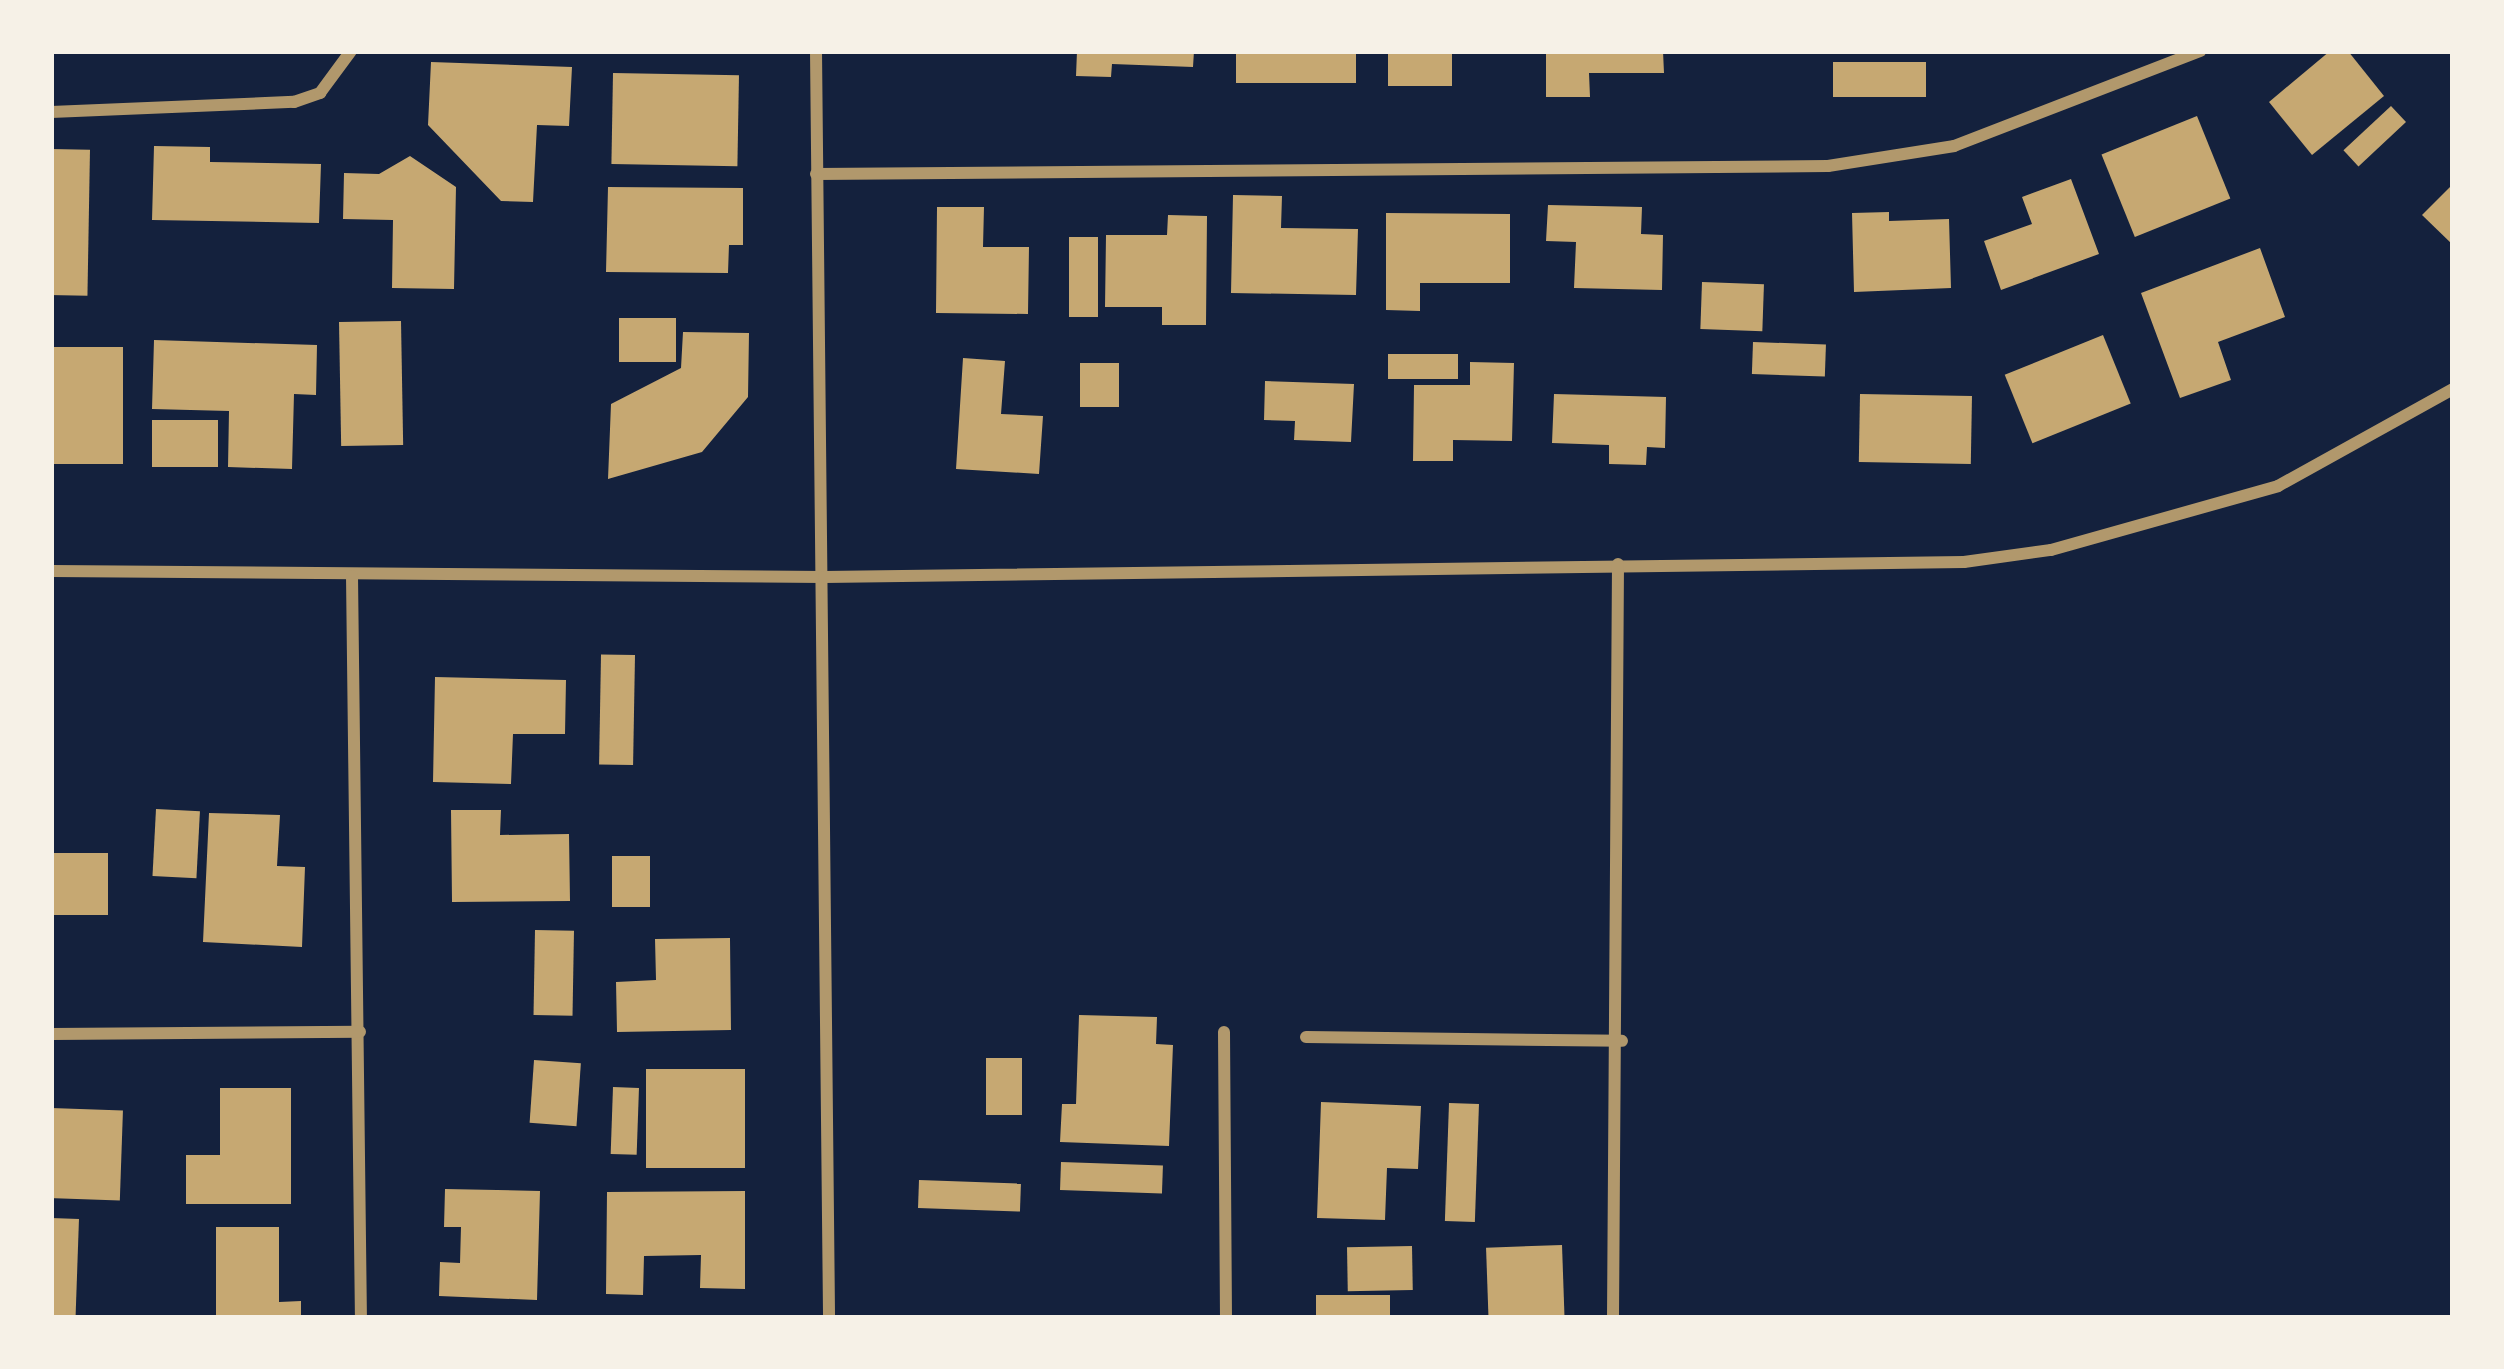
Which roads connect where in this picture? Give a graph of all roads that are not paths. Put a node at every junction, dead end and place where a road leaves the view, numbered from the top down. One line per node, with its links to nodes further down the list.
1 (351, 51): 4 (street)
2 (816, 51): 5 (street)
3 (2200, 51): 5 (street)
4 (51, 112)
5 (816, 173): 10 (street)
6 (2453, 389): 7 (street)
7 (1618, 564): 10 (street); 15 (street)
8 (51, 571): 9 (street)
9 (352, 576): 10 (street); 11 (street)
10 (824, 577): 17 (street)
11 (360, 1032): 13 (street); 16 (street)
12 (1223, 1032): 18 (street)
13 (51, 1034)
14 (1306, 1037): 15 (street)
15 (1622, 1041): 19 (street)
16 (361, 1318)
17 (829, 1318)
18 (1226, 1318)
19 (1613, 1318)

